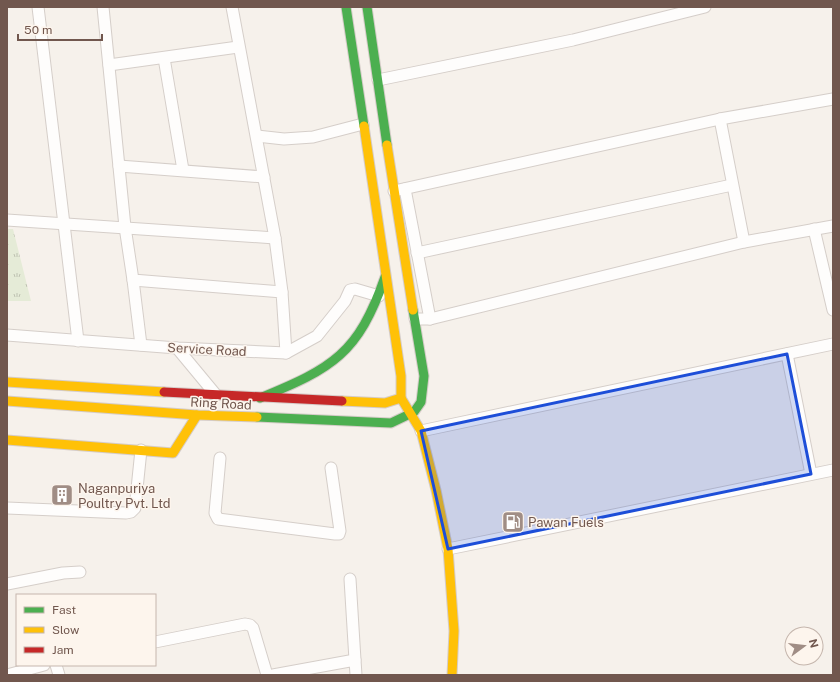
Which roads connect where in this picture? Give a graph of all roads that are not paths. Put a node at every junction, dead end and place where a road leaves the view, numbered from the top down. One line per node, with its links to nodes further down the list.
1 (38, 7): 23 (street)
2 (103, 7): 10 (street)
3 (232, 7): 8 (street)
4 (346, 7): 14 (main road)
5 (367, 7): 11 (main road)
6 (705, 7): 7 (street)
7 (685, 10): 11 (street)
8 (238, 47): 9 (street); 15 (street)
9 (164, 58): 10 (street); 17 (street)
10 (109, 65): 16 (street)
11 (378, 80): 21 (main road)
12 (833, 99): 13 (street)
13 (720, 119): 19 (street); 20 (street)
14 (363, 124): 15 (street); 30 (main road)
15 (257, 136): 18 (street)
16 (119, 166): 17 (street); 25 (street)
17 (184, 170): 18 (street)
18 (264, 177): 27 (street)
19 (732, 185): 28 (street); 29 (street)
20 (405, 189): 21 (street); 29 (street)
21 (394, 191): 35 (main road)
22 (7, 220): 23 (street)
23 (64, 224): 25 (street); 38 (street)
24 (833, 226): 26 (street)
25 (125, 227): 27 (street); 31 (street)
26 (814, 229): 28 (street); 34 (street)
27 (275, 238): 32 (street)
28 (744, 242): 36 (street)
29 (417, 252): 36 (street)
30 (385, 277): 33 (main road); 47 (main road)
31 (133, 280): 32 (street); 40 (street)
32 (282, 292): 42 (street)
33 (379, 296): 42 (street); 46 (main road)
34 (833, 310)
35 (415, 319): 36 (street); 50 (main road)
36 (430, 319)
37 (7, 335): 38 (street, Service Road)
38 (78, 340): 40 (street, Service Road)
39 (833, 344): 43 (street)
40 (141, 345): 41 (street, Service Road)
41 (176, 348): 42 (street, Service Road); 45 (street)
42 (286, 353)
43 (787, 354): 51 (street); 57 (street)
44 (7, 382): 45 (main road, Ring Road)
45 (216, 396): 46 (main road, Ring Road)
46 (259, 398): 47 (main road, Ring Road)
47 (401, 398): 50 (main road)
48 (7, 401): 49 (main road, Ring Road)
49 (197, 415): 50 (main road, Ring Road); 53 (main road)
50 (413, 415): 51 (main road)
51 (421, 431): 59 (main road)
52 (7, 440): 53 (main road)
53 (141, 450): 58 (street)
54 (220, 458): 55 (street)
55 (331, 468)
56 (833, 470): 57 (street)
57 (811, 474): 59 (street)
58 (7, 508)
59 (448, 550): 70 (main road)
60 (80, 572): 62 (street)
61 (350, 579): 64 (street)
62 (7, 584)
63 (156, 642): 67 (street)
64 (355, 660): 68 (street); 69 (street)
65 (40, 666): 66 (street)
66 (7, 675)
67 (267, 675)
68 (273, 675)
69 (356, 675)
70 (452, 675)

